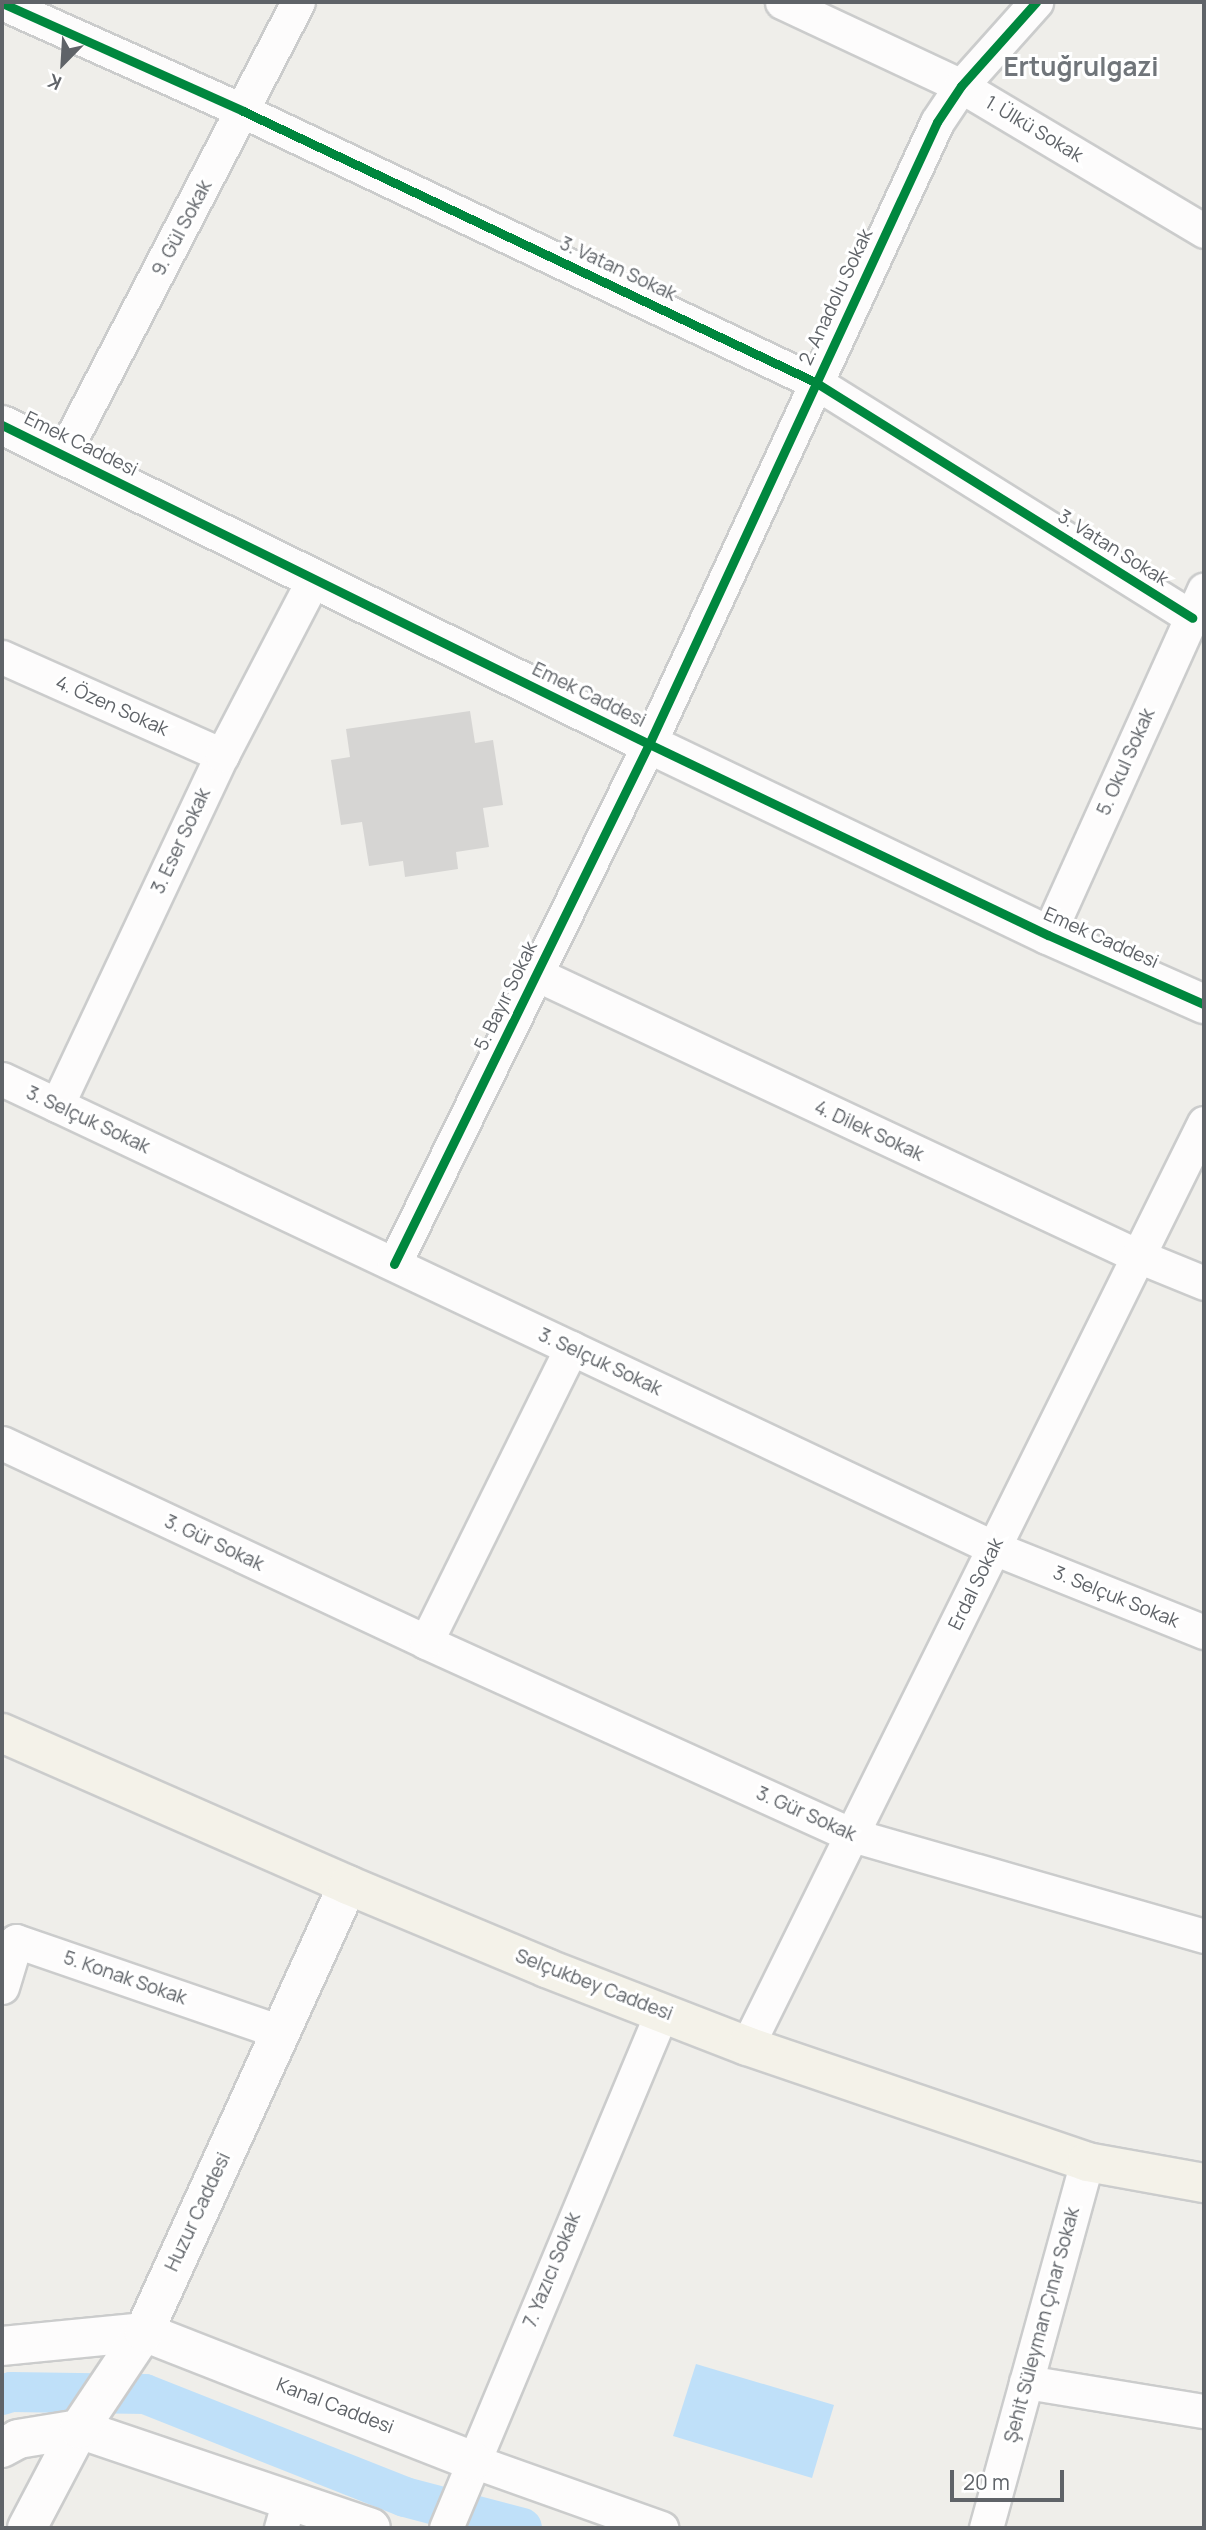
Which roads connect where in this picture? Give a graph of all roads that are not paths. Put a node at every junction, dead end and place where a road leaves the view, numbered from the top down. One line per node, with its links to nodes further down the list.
1 (298, 2): 6 (street, 9. Gül Sokak)
2 (782, 2): 5 (street, 1. Ülkü Sokak)
3 (1035, 2): 5 (street, 2. Anadolu Sokak)
4 (2, 3): 6 (street, 3. Vatan Sokak)
5 (961, 86): 7 (street, 1. Ülkü Sokak); 8 (street, 2. Anadolu Sokak)
6 (243, 111): 8 (street, 3. Vatan Sokak); 10 (street, 9. Gül Sokak)
7 (1204, 230)
8 (815, 382): 12 (street, 3. Vatan Sokak); 14 (street, 2. Anadolu Sokak)
9 (2, 425): 10 (street, Emek Caddesi)
10 (63, 454): 11 (street, Emek Caddesi)
11 (313, 580): 14 (street, Emek Caddesi); 15 (street, 3. Eser Sokak)
12 (1198, 604): 16 (street, 5. Okul Sokak)
13 (2, 657): 15 (street, 4. Özen Sokak)
14 (649, 744): 16 (street, Emek Caddesi); 17 (street, 5. Bayır Sokak)
15 (222, 755): 20 (street, 3. Eser Sokak)
16 (1048, 934): 18 (street, Emek Caddesi)
17 (536, 974): 22 (street, 4. Dilek Sokak); 23 (street, 5. Bayır Sokak)
18 (1204, 1004)
19 (2, 1079): 20 (street, 3. Selçuk Sokak)
20 (57, 1105): 23 (street, 3. Selçuk Sokak)
21 (1204, 1123): 22 (street, Erdal Sokak)
22 (1138, 1256): 24 (street, 4. Dilek Sokak); 27 (street, Erdal Sokak)
23 (394, 1264): 25 (street, 3. Selçuk Sokak)
24 (1204, 1283)
25 (571, 1348): 27 (street, 3. Selçuk Sokak); 29 (street)
26 (2, 1443): 29 (street, 3. Gür Sokak)
27 (994, 1548): 28 (street, 3. Selçuk Sokak); 31 (street, Erdal Sokak)
28 (1204, 1632)
29 (426, 1642): 31 (street, 3. Gür Sokak)
30 (2, 1733): 32 (main road, Selçukbey Caddesi)
31 (852, 1835): 33 (street, 3. Gür Sokak); 37 (street, Erdal Sokak)
32 (348, 1885): 35 (main road, Selçukbey Caddesi); 36 (street, Huzur Caddesi)
33 (1204, 1936)
34 (2, 1987): 36 (street, 5. Konak Sokak)
35 (662, 2012): 37 (main road, Selçukbey Caddesi); 46 (street, 7. Yazıcı Sokak)
36 (281, 2032): 40 (street, Huzur Caddesi)
37 (747, 2046): 38 (main road, Selçukbey Caddesi)
38 (1087, 2162): 39 (main road, Selçukbey Caddesi); 42 (street, Şehit Süleyman Çınar Sokak)
39 (1204, 2183)
40 (135, 2345): 41 (street, Kanal Caddesi); 44 (street, Huzur Caddesi); 46 (street, Kanal Caddesi)
41 (2, 2346)
42 (1026, 2382): 43 (street); 52 (street, Şehit Süleyman Çınar Sokak)
43 (1204, 2411)
44 (79, 2429): 45 (street); 47 (street); 48 (street, Huzur Caddesi)
45 (2, 2448)
46 (473, 2461): 50 (street, 7. Yazıcı Sokak); 51 (street, Kanal Caddesi)
47 (285, 2514): 49 (street)
48 (27, 2528)
49 (371, 2528)
50 (446, 2528)
51 (661, 2528)
52 (986, 2528)

